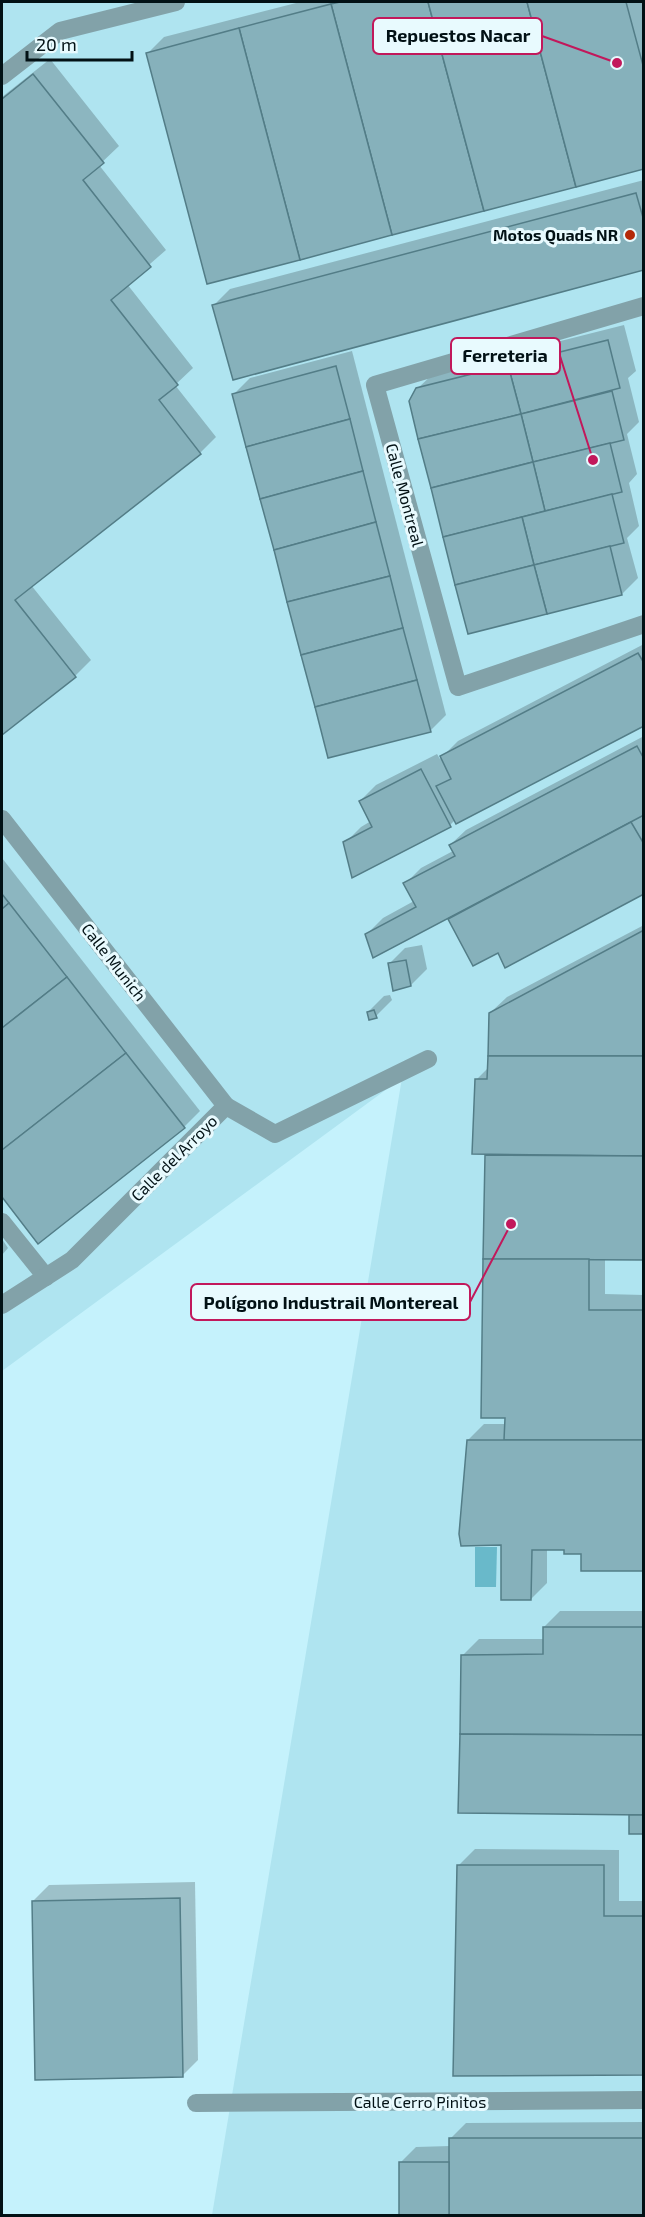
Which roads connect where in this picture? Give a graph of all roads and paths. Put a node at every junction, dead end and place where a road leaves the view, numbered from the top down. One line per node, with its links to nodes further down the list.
1 (176, 2): 2 (street)
2 (2, 76)
3 (644, 306): 4 (street, Calle Montreal)
4 (644, 624)
5 (2, 819): 7 (street, Calle Munich)
6 (428, 1059): 7 (street, Calle del Arroyo)
7 (226, 1106): 9 (street, Calle del Arroyo)
8 (2, 1222): 9 (street)
9 (46, 1277): 10 (street, Calle del Arroyo)
10 (2, 1305)
11 (644, 2100): 12 (street, Calle Cerro Pinitos)
12 (196, 2103)

